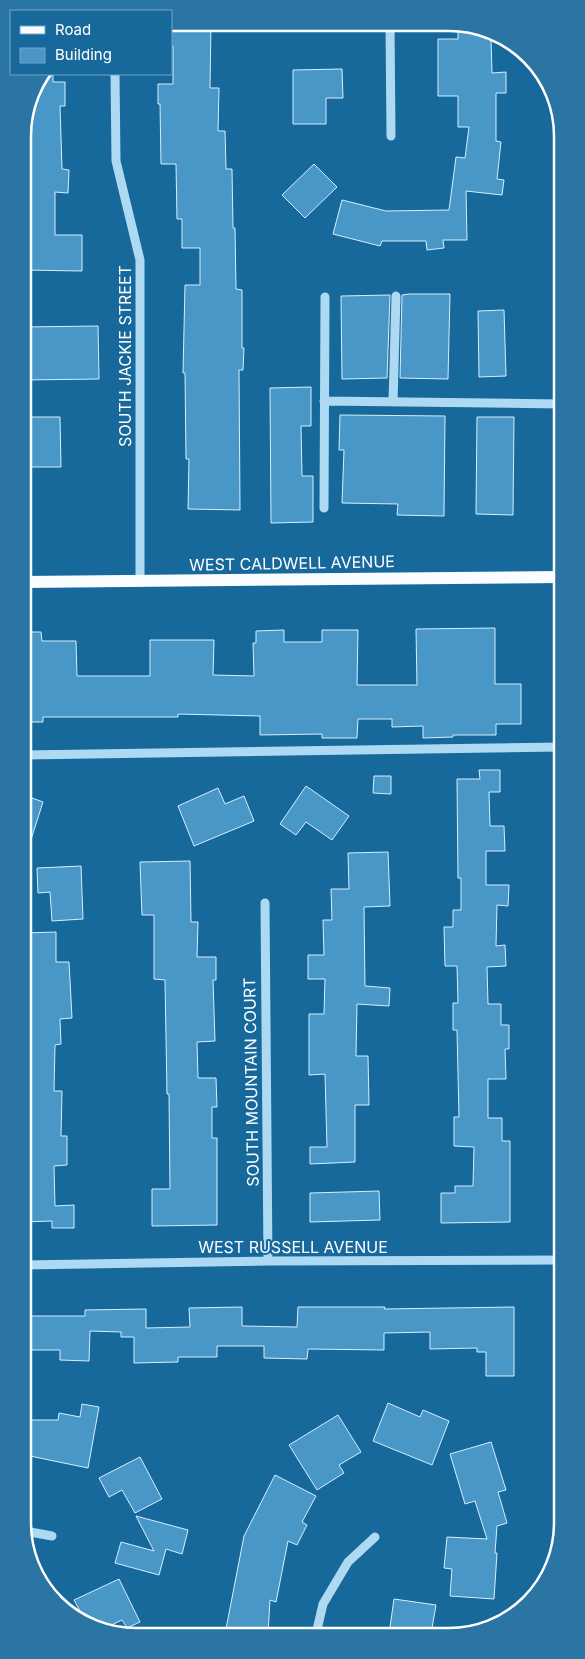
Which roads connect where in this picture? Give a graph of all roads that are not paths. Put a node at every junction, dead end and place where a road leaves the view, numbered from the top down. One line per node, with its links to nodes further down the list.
1 (390, 31): 3 (street)
2 (115, 75): 12 (street, SOUTH JACKIE STREET)
3 (392, 136)
4 (396, 296): 7 (street)
5 (325, 297): 6 (street)
6 (324, 401): 7 (street); 9 (street)
7 (393, 402): 8 (street)
8 (554, 404)
9 (324, 508)
10 (554, 577): 12 (main road, WEST CALDWELL AVENUE)
11 (31, 582): 12 (main road, WEST CALDWELL AVENUE)
12 (140, 582)
13 (554, 747): 14 (street)
14 (31, 755)
15 (264, 903): 17 (street, SOUTH MOUNTAIN COURT)
16 (554, 1260): 17 (street, WEST RUSSELL AVENUE)
17 (268, 1261): 18 (street, WEST RUSSELL AVENUE)
18 (31, 1265)
19 (32, 1533): 20 (street)
20 (52, 1536)
21 (375, 1537): 22 (street)
22 (317, 1628)

